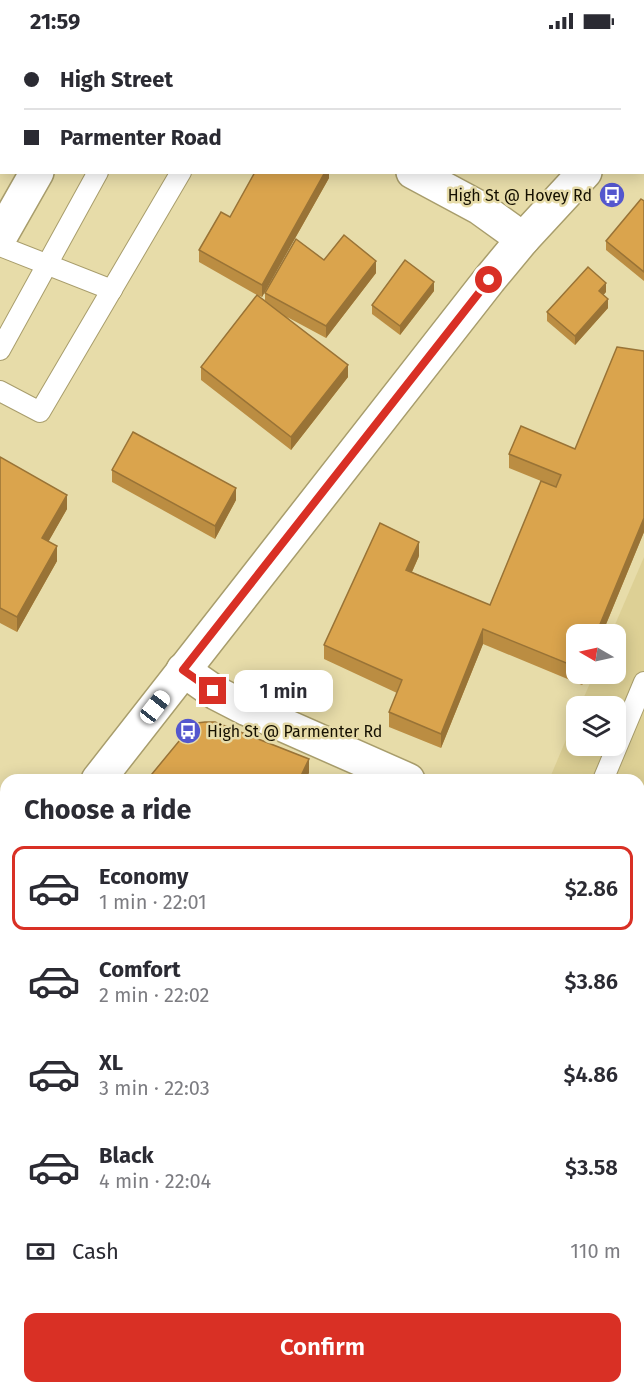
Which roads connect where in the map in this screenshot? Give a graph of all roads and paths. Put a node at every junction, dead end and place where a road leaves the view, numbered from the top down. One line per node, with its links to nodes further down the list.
1 (36, 174): 6 (main road)
2 (97, 174): 9 (lane)
3 (180, 174): 10 (lane)
4 (417, 174): 7 (main road)
5 (583, 174): 7 (main road)
6 (0, 237)
7 (523, 239): 13 (main road)
8 (0, 246): 9 (lane)
9 (46, 264): 10 (lane); 11 (lane)
10 (112, 290): 12 (lane)
11 (0, 350)
12 (0, 391)
13 (183, 670): 15 (main road); 16 (main road)
14 (644, 682): 18 (lane)
15 (359, 770): 17 (main road)
16 (103, 774)
17 (379, 774)
18 (606, 774)

